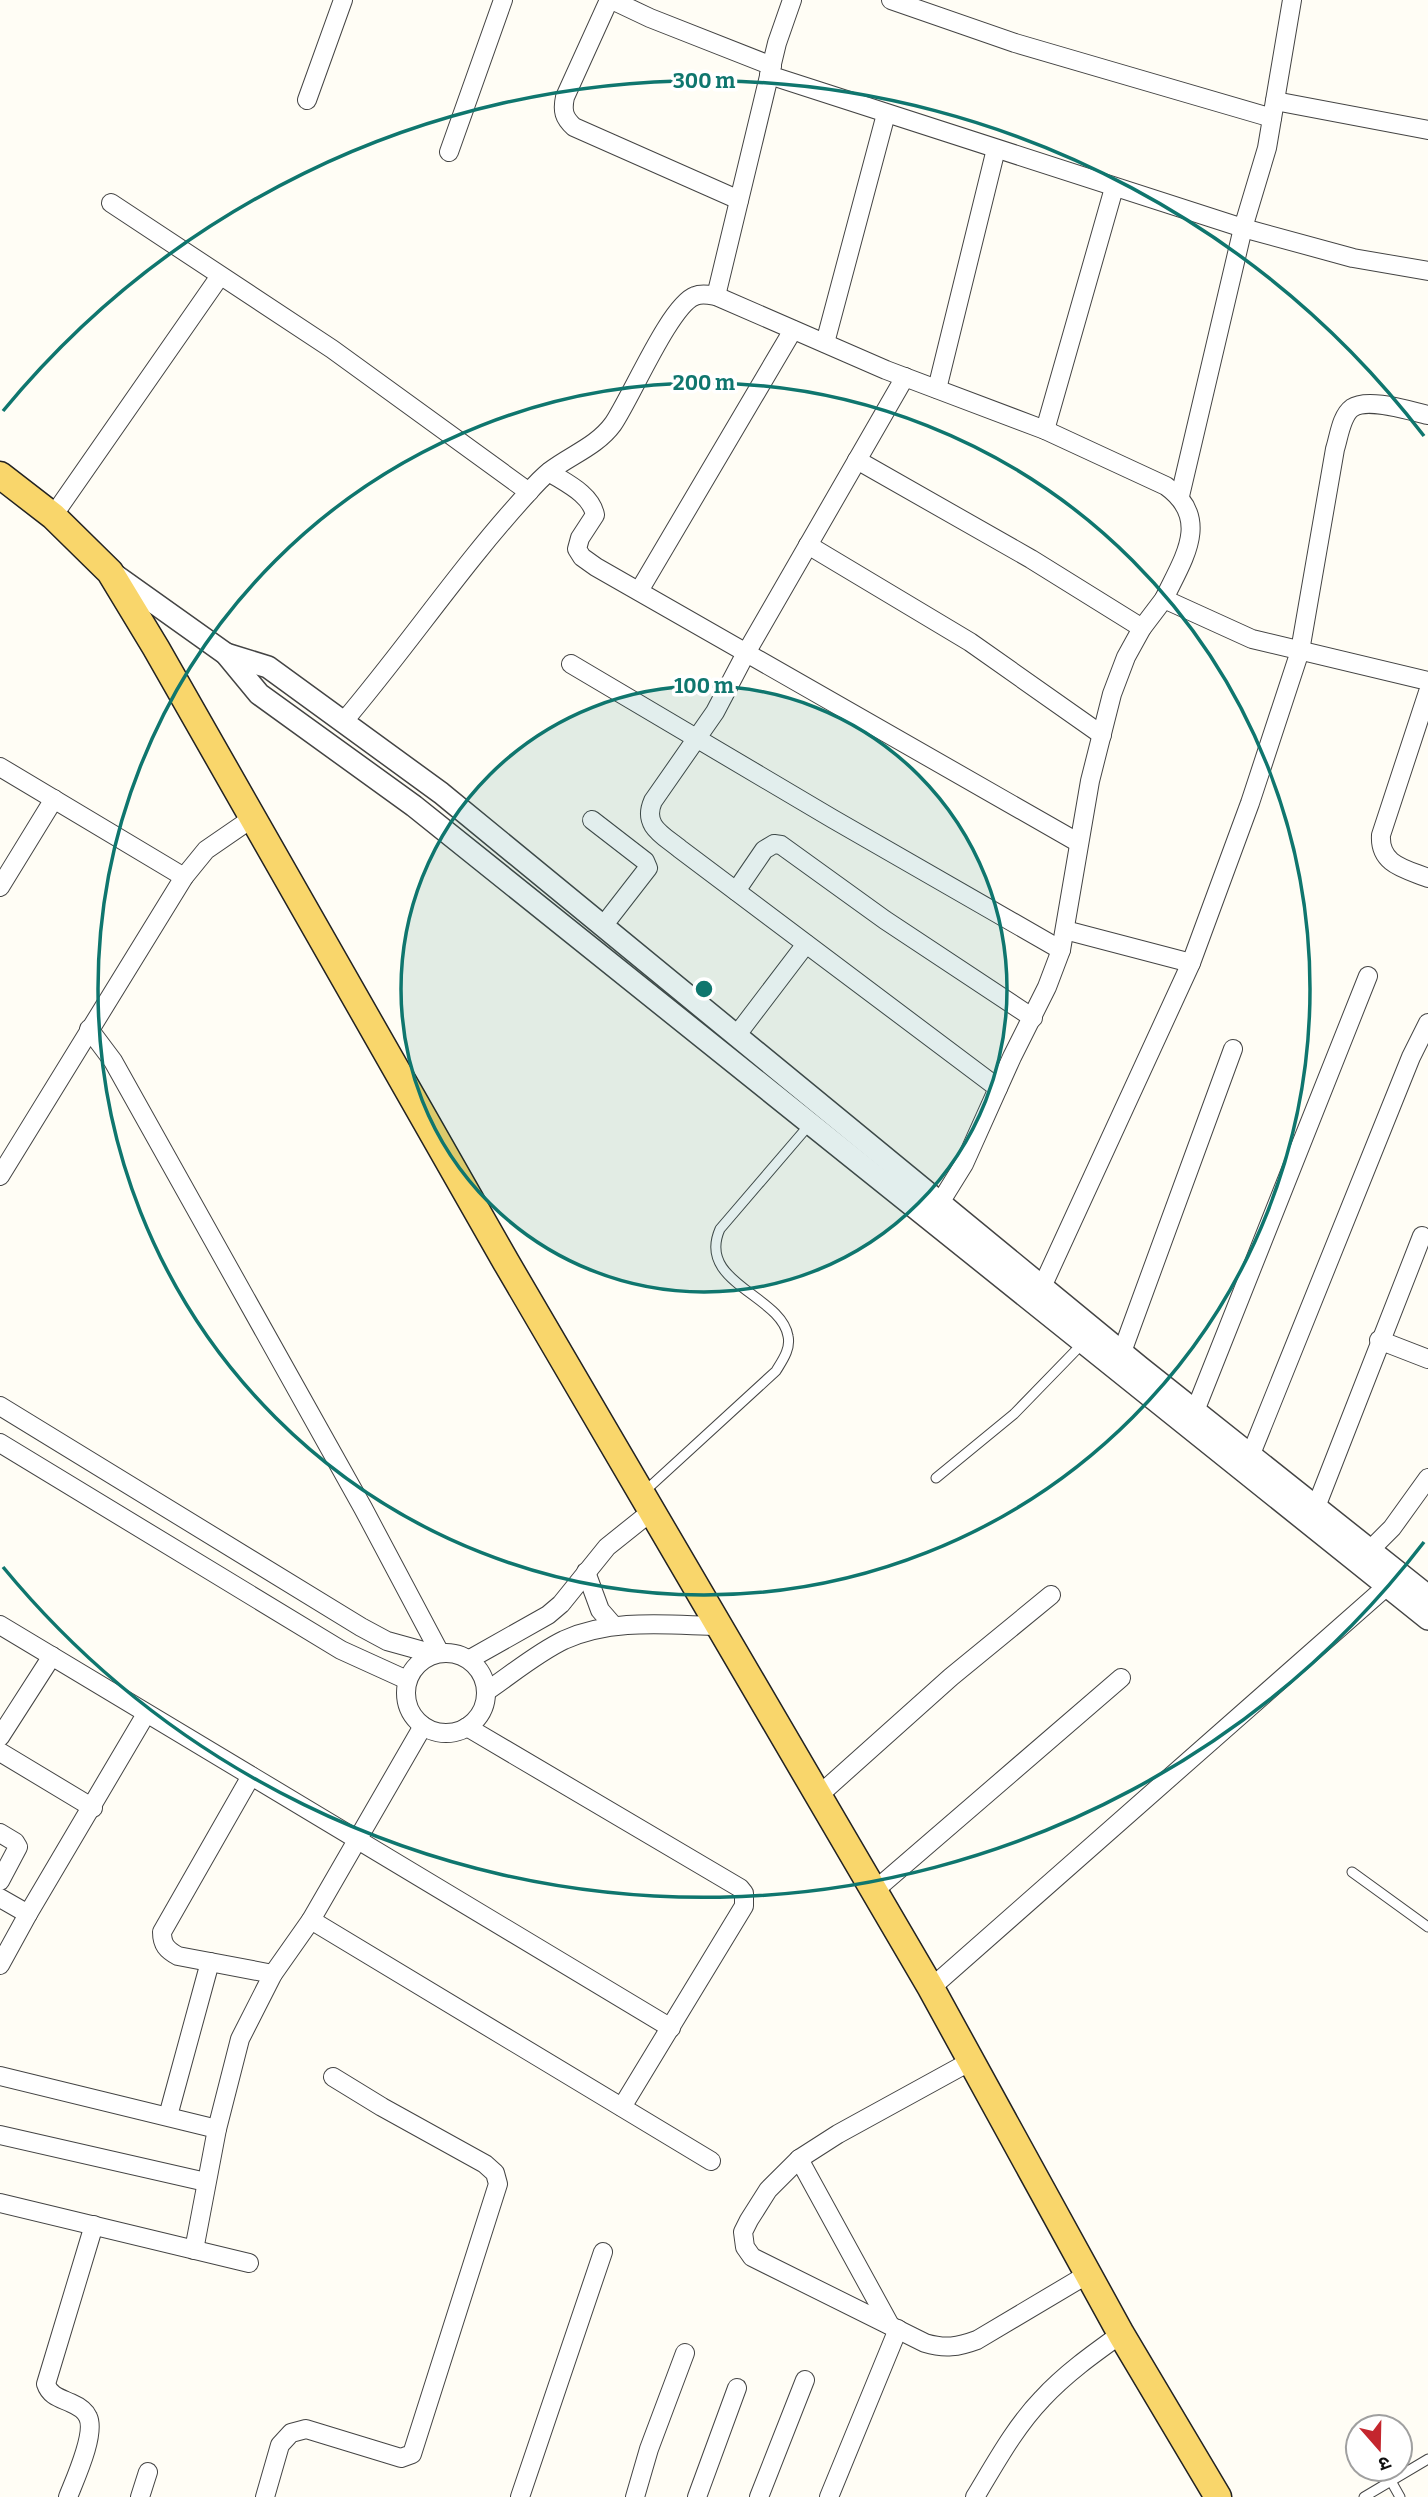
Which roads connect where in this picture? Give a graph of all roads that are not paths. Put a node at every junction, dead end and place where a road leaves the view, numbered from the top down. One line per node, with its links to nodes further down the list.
1 (342, 0): 8 (street)
2 (503, 0): 13 (street)
3 (610, 0): 7 (street); 15 (street)
4 (792, 0): 7 (street)
5 (891, 0): 9 (street)
6 (1292, 0): 9 (street)
7 (771, 70): 10 (street); 15 (street)
8 (307, 100)
9 (1273, 109): 11 (street); 17 (street)
10 (886, 114): 12 (street); 22 (street)
11 (1428, 131)
12 (996, 149): 14 (street); 24 (street)
13 (449, 152)
14 (1114, 188): 17 (street); 26 (street)
15 (739, 200): 20 (street)
16 (111, 204): 19 (street)
17 (1243, 228): 18 (street); 31 (street)
18 (1428, 271)
19 (220, 276): 30 (street); 32 (street)
20 (716, 296): 21 (street); 28 (street)
21 (793, 330): 22 (street); 35 (street)
22 (825, 343): 23 (street)
23 (905, 377): 24 (street); 27 (street)
24 (937, 389): 26 (street)
25 (1428, 415): 38 (street)
26 (1045, 430): 31 (street)
27 (857, 460): 33 (street); 37 (street)
28 (549, 472): 30 (street); 35 (street)
29 (0, 475): 32 (main road)
30 (529, 492): 44 (street)
31 (1180, 496): 36 (street)
32 (53, 516): 34 (main road)
33 (808, 545): 39 (street); 45 (street)
34 (110, 572): 40 (street); 49 (main road)
35 (639, 591): 39 (street)
36 (1164, 599): 37 (street); 38 (street)
37 (1142, 628): 45 (street)
38 (1300, 651): 42 (street); 60 (street)
39 (746, 653): 46 (street); 51 (street)
40 (226, 654): 44 (street); 68 (street)
41 (570, 664): 46 (street)
42 (1428, 681)
43 (1428, 692): 53 (street)
44 (344, 721): 56 (street)
45 (1102, 735): 51 (street)
46 (696, 739): 55 (street); 59 (street)
47 (0, 766): 48 (street)
48 (54, 799): 52 (street); 54 (street)
49 (254, 817): 52 (street); 83 (main road)
50 (592, 820): 56 (street)
51 (1079, 843): 57 (street)
52 (184, 877): 64 (street)
53 (1428, 878)
54 (0, 887)
55 (736, 891): 58 (street); 62 (street)
56 (603, 926): 65 (street)
57 (1065, 930): 59 (street); 60 (street)
58 (806, 944): 65 (street); 67 (street)
59 (1062, 950): 62 (street)
60 (1191, 963): 72 (street)
61 (1368, 976): 78 (street)
62 (1033, 1018): 67 (street)
63 (1428, 1023): 80 (street)
64 (89, 1029): 69 (street); 94 (street)
65 (736, 1036): 70 (street)
66 (1233, 1049): 75 (street)
67 (998, 1088): 70 (street)
68 (810, 1124): 70 (street); 83 (lane)
69 (0, 1176)
70 (935, 1212): 72 (street); 74 (street)
71 (1422, 1236): 73 (street)
72 (1042, 1287): 75 (street)
73 (1379, 1340): 76 (street); 84 (street)
74 (1083, 1343): 81 (lane); 87 (street)
75 (1122, 1352): 78 (street)
76 (1428, 1359)
77 (0, 1406): 94 (street)
78 (1195, 1411): 80 (street)
79 (0, 1443): 98 (street)
80 (1251, 1454): 84 (street)
81 (936, 1478)
82 (1428, 1478): 85 (street)
83 (647, 1502): 86 (street); 93 (main road)
84 (1315, 1507): 85 (street)
85 (1370, 1550): 89 (street)
86 (586, 1572): 92 (street); 96 (street)
87 (1387, 1586): 90 (street); 120 (street)
88 (1051, 1595): 106 (street)
89 (1428, 1596)
90 (1428, 1619)
91 (0, 1625): 95 (street)
92 (613, 1625): 93 (street); 99 (street)
93 (719, 1626): 106 (main road)
94 (437, 1653): 96 (street); 98 (street)
95 (52, 1656): 100 (street); 103 (street)
96 (470, 1659): 99 (street)
97 (1121, 1678): 112 (street)
98 (407, 1680): 101 (street)
99 (487, 1691): 102 (street)
100 (146, 1714): 105 (street); 107 (street)
101 (423, 1726): 102 (street); 109 (street)
102 (467, 1727): 121 (street)
103 (0, 1737)
104 (0, 1752): 107 (street)
105 (251, 1776): 109 (street); 117 (street)
106 (818, 1796): 112 (main road)
107 (93, 1808): 114 (street)
108 (0, 1833): 111 (street)
109 (359, 1839): 115 (street); 121 (street)
110 (1352, 1872): 116 (lane)
111 (0, 1881)
112 (874, 1891): 120 (main road)
113 (0, 1898): 114 (street)
114 (27, 1914): 118 (street)
115 (311, 1920): 119 (street); 125 (street)
116 (1428, 1927)
117 (210, 1962): 119 (street); 126 (street)
118 (0, 1965)
119 (273, 1974): 127 (street)
120 (931, 1988): 122 (main road)
121 (671, 2028): 125 (street)
122 (971, 2061): 129 (street); 137 (main road)
123 (0, 2076): 126 (street)
124 (333, 2077): 147 (street)
125 (622, 2107): 130 (street)
126 (168, 2116): 127 (street)
127 (216, 2129): 131 (street)
128 (0, 2134): 131 (street)
129 (799, 2159): 138 (street); 138 (street)
130 (711, 2161)
131 (206, 2182): 134 (street)
132 (0, 2203): 133 (street)
133 (94, 2225): 134 (street); 145 (street)
134 (194, 2250): 136 (street)
135 (603, 2252): 148 (street)
136 (249, 2263)
137 (1088, 2274): 138 (street); 139 (main road)
138 (894, 2327): 152 (street)
139 (1121, 2334): 153 (street); 154 (main road)
140 (685, 2353): 149 (street)
141 (805, 2380): 151 (street)
142 (737, 2388): 150 (street)
143 (148, 2472): 146 (street)
144 (1388, 2483): 155 (lane)
145 (68, 2497)
146 (140, 2497)
147 (265, 2497)
148 (520, 2497)
149 (635, 2497)
150 (697, 2497)
151 (759, 2497)
152 (829, 2497)
153 (975, 2497)
154 (1218, 2497)
155 (1364, 2497)

